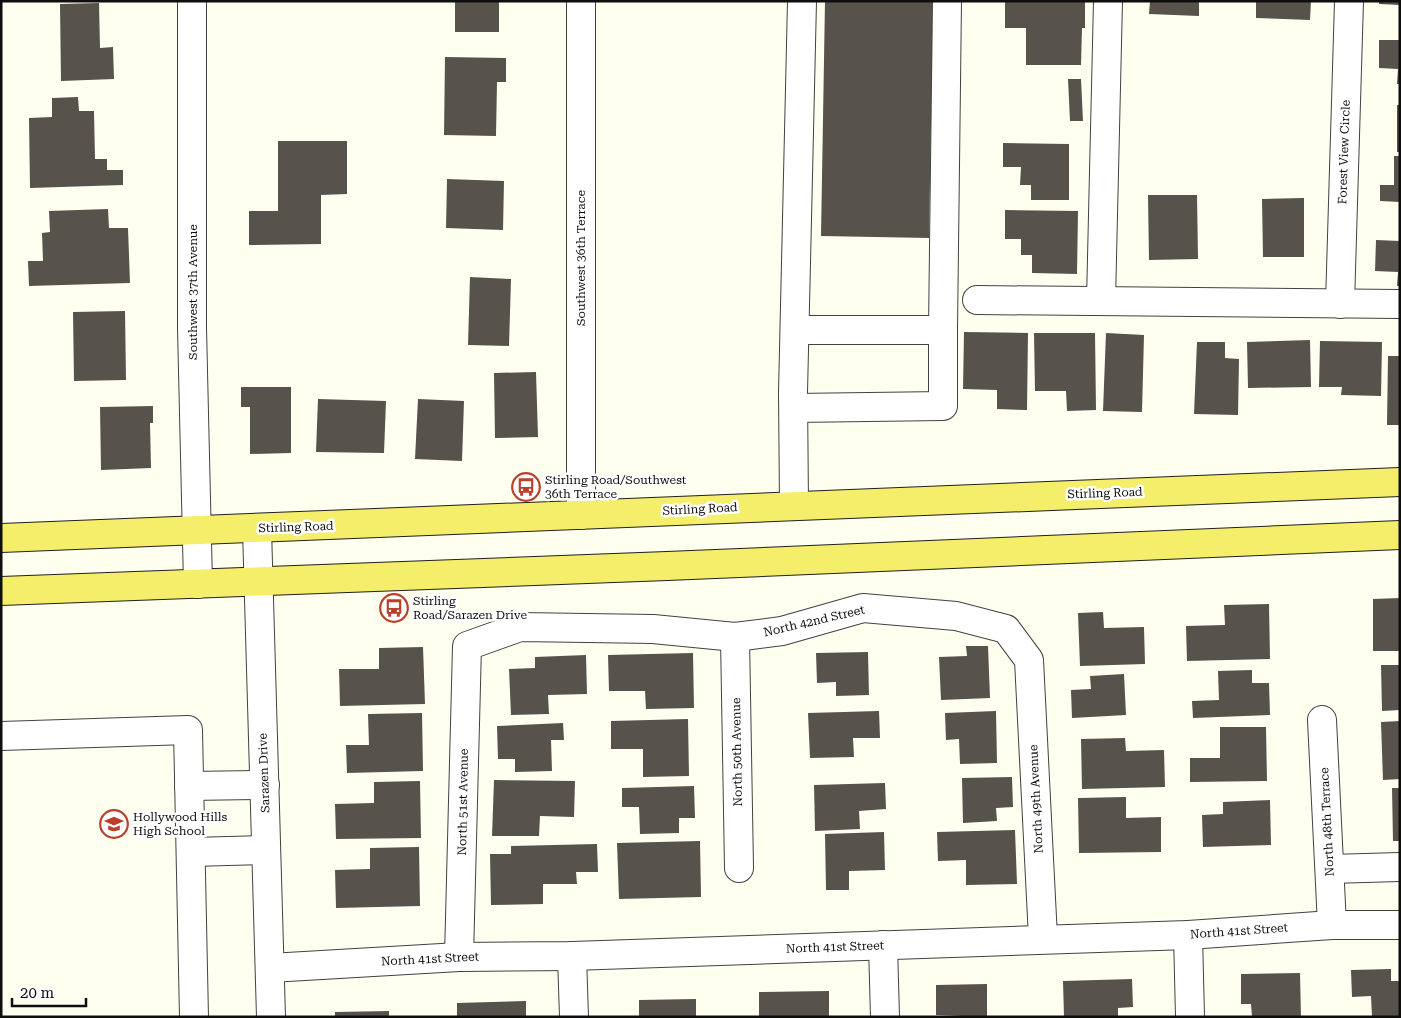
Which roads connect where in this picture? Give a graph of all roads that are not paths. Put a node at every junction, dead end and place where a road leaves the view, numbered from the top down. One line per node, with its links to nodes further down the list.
1 (192, 1): 18 (street, Southwest 37th Avenue)
2 (581, 1): 16 (street, Southwest 36th Terrace)
3 (802, 1): 11 (street)
4 (947, 1): 12 (street)
5 (1108, 1): 8 (street)
6 (1349, 1): 9 (street, Forest View Circle)
7 (978, 300): 8 (street)
8 (1102, 301): 9 (street)
9 (1340, 304): 10 (street)
10 (1400, 304)
11 (796, 330): 12 (street); 13 (street)
12 (944, 330): 13 (street)
13 (794, 408): 15 (street)
14 (1400, 482): 15 (main road, Stirling Road)
15 (794, 505): 16 (main road, Stirling Road)
16 (581, 515): 17 (main road, Stirling Road)
17 (257, 529): 18 (main road, Stirling Road); 21 (street, Sarazen Drive)
18 (196, 531): 20 (main road, Stirling Road); 22 (street, Southwest 37th Avenue)
19 (1400, 535): 21 (main road)
20 (1, 538)
21 (257, 582): 22 (main road); 29 (street, Sarazen Drive)
22 (198, 584): 23 (main road)
23 (1, 590)
24 (735, 637): 25 (street, North 42nd Street); 26 (street, North 42nd Street); 34 (street, North 50th Avenue)
25 (467, 646): 42 (street, North 51st Avenue)
26 (1029, 660): 39 (street, North 49th Avenue)
27 (1322, 720): 35 (street, North 48th Terrace)
28 (1, 736): 30 (street)
29 (265, 785): 30 (street); 31 (street, Sarazen Drive)
30 (189, 786): 32 (street)
31 (266, 850): 32 (street); 43 (street, Sarazen Drive)
32 (191, 852): 44 (street)
33 (1400, 867): 35 (street)
34 (739, 868)
35 (1330, 869): 36 (street, North 48th Terrace)
36 (1332, 925): 37 (street, North 41st Street); 38 (street, North 41st Street)
37 (1400, 925)
38 (1188, 935): 39 (street, North 41st Street); 48 (street)
39 (1043, 938): 40 (street, North 41st Street)
40 (883, 945): 41 (street, North 41st Street); 47 (street)
41 (572, 956): 42 (street, North 41st Street); 46 (street)
42 (458, 957): 43 (street, North 41st Street)
43 (270, 968): 45 (street, Sarazen Drive)
44 (194, 1017)
45 (271, 1017)
46 (574, 1017)
47 (885, 1017)
48 (1190, 1017)

